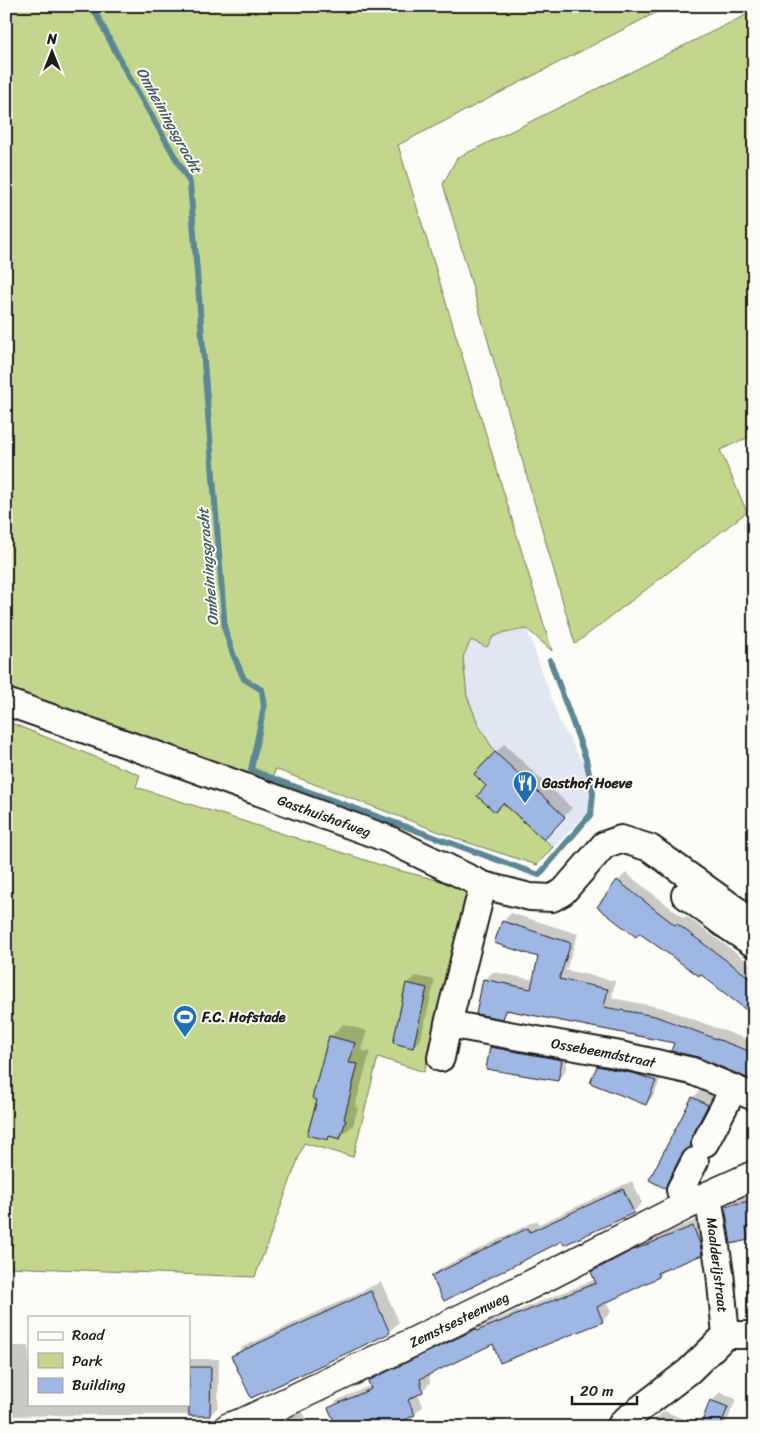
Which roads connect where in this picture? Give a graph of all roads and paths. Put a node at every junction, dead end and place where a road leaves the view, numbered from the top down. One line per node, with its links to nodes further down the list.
1 (6, 702): 2 (street, Gasthuishofweg)
2 (483, 885): 3 (street, Gasthuishofweg); 6 (street)
3 (724, 913): 4 (street, Gasthuishofweg); 5 (street, Gasthuishofweg)
4 (754, 923)
5 (754, 944)
6 (448, 1024): 7 (street); 8 (street, Ossebeemdstraat)
7 (441, 1058)
8 (744, 1092): 10 (street)
9 (754, 1176): 10 (street, Zemstsesteenweg)
10 (696, 1201): 11 (street, Maalderijstraat); 13 (street, Zemstsesteenweg)
11 (726, 1335): 12 (street); 14 (street)
12 (754, 1335)
13 (229, 1427)
14 (620, 1427)

